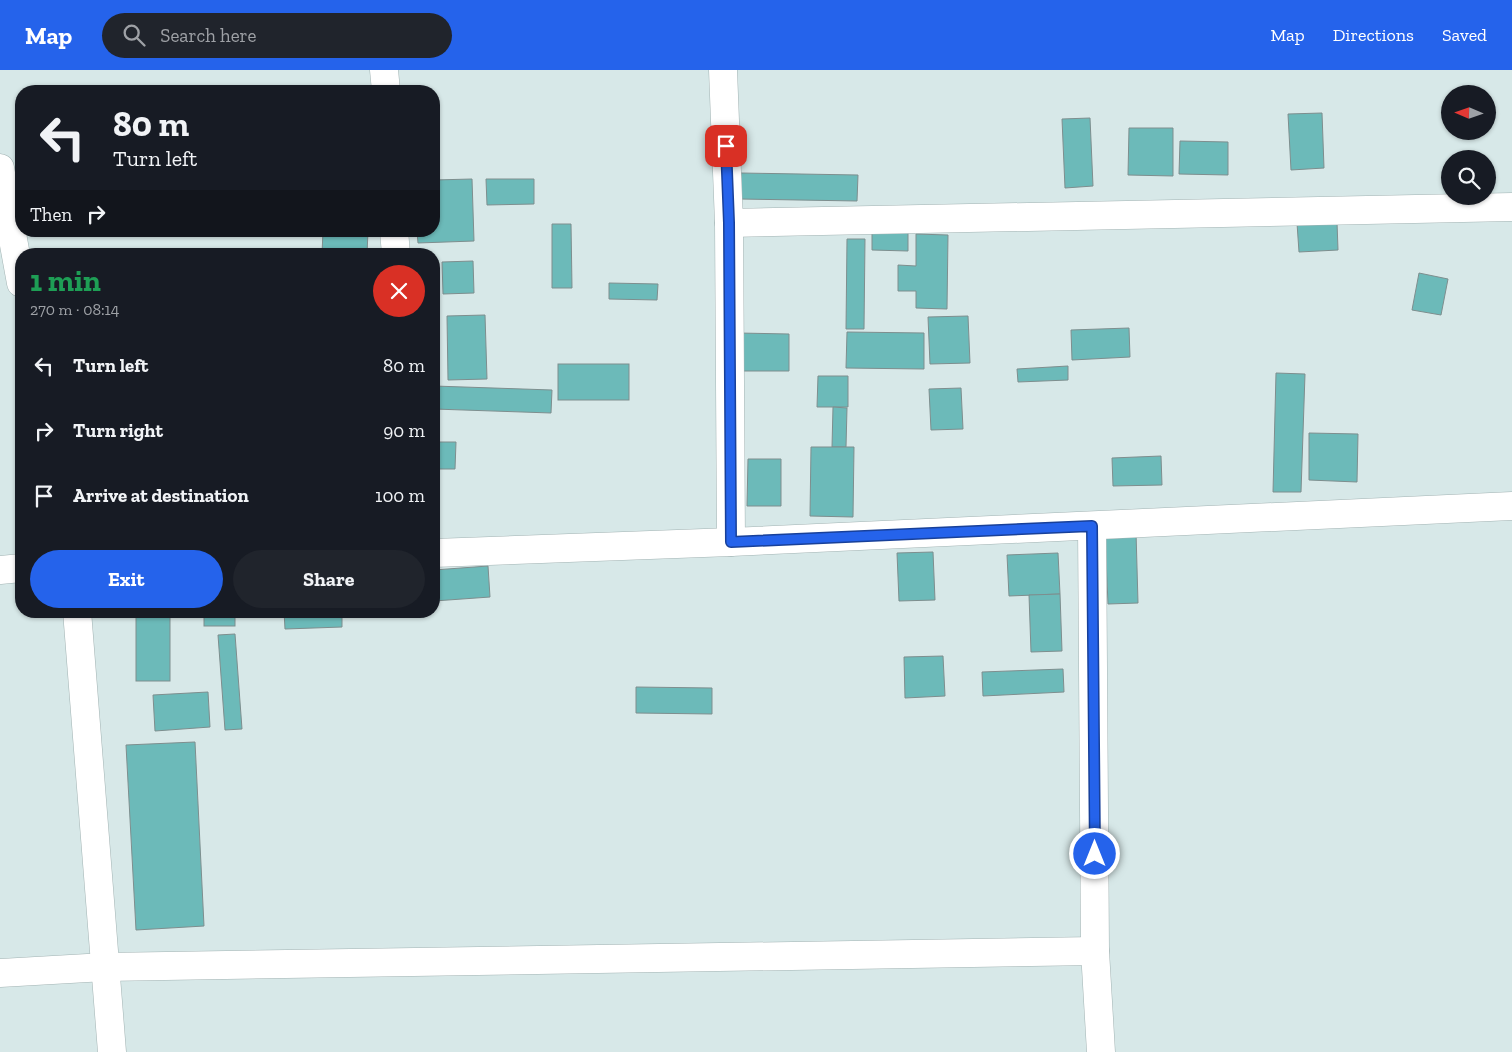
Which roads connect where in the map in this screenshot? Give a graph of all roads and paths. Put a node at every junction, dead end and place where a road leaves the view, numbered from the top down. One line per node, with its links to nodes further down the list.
1 (384, 70): 3 (street)
2 (723, 70): 6 (street)
3 (385, 85)
4 (0, 168): 7 (street)
5 (1512, 207): 6 (street)
6 (729, 223): 11 (street)
7 (8, 253): 8 (street)
8 (15, 269)
9 (1512, 506): 10 (street)
10 (1092, 526): 11 (street); 16 (street)
11 (731, 542): 12 (street)
12 (440, 553)
13 (15, 569): 14 (street)
14 (0, 570)
15 (78, 618): 17 (street)
16 (1095, 951): 17 (street); 20 (street)
17 (105, 967): 18 (street); 19 (street)
18 (0, 973)
19 (112, 1052)
20 (1101, 1052)

